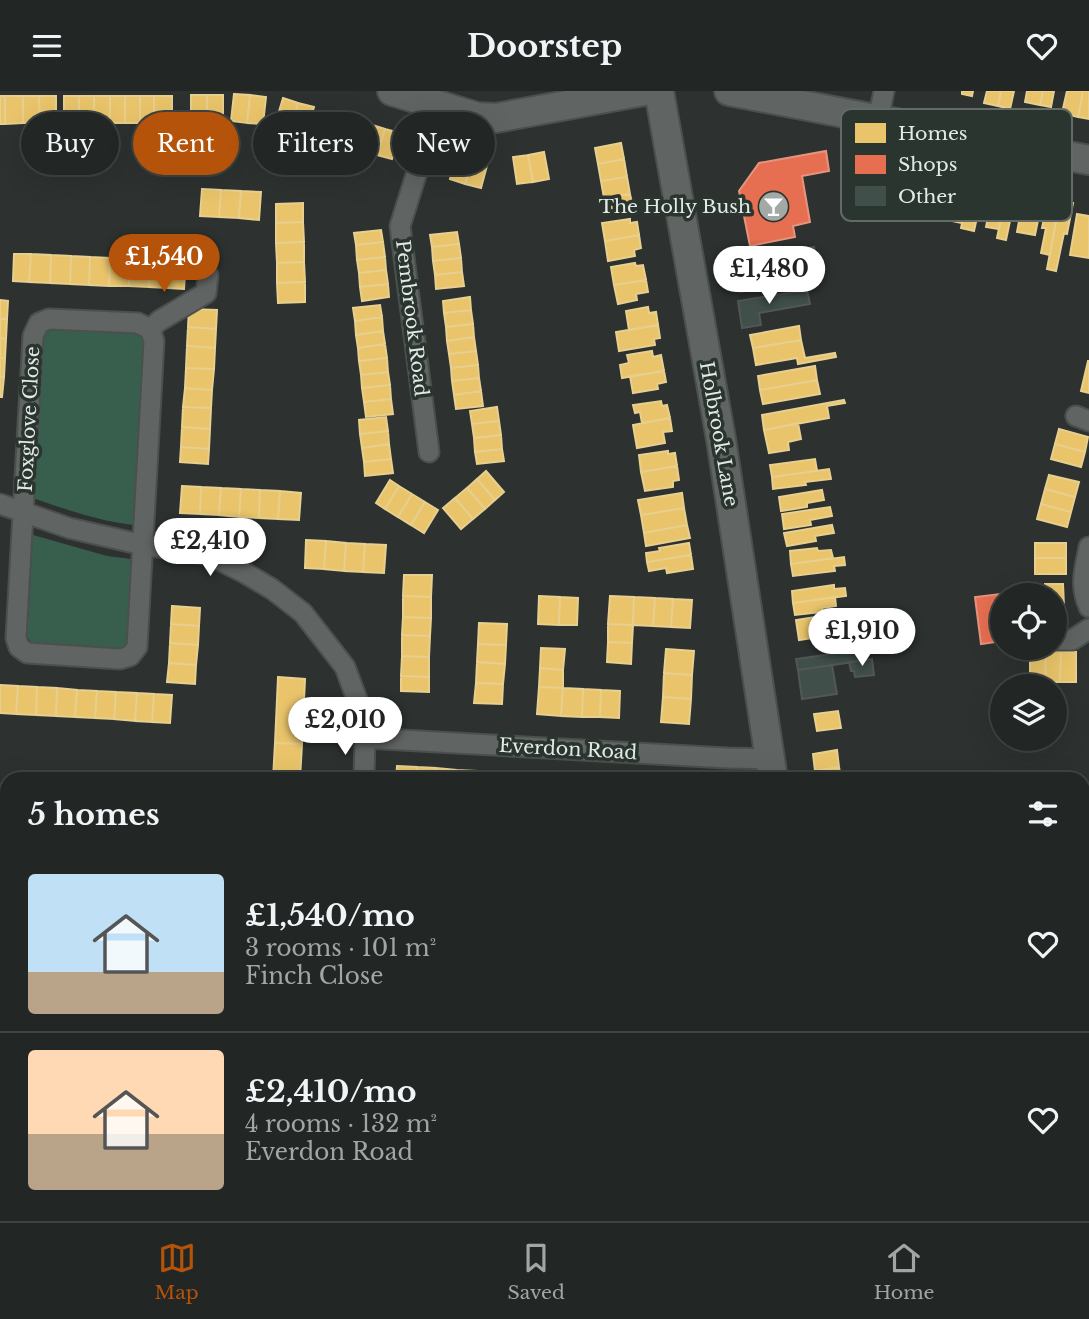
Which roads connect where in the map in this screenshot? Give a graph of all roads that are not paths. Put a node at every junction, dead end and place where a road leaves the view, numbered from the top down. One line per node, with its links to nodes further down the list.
1 (392, 91): 6 (street)
2 (644, 91): 6 (street)
3 (659, 91): 20 (street, Holbrook Lane)
4 (729, 91): 8 (street)
5 (884, 91): 7 (street)
6 (438, 105): 11 (street, Pembrook Road)
7 (880, 109)
8 (841, 113)
9 (208, 275): 10 (street)
10 (150, 328): 13 (street, Foxglove Close); 14 (street)
11 (429, 452)
12 (0, 503): 13 (street)
13 (24, 511): 14 (street); 14 (street)
14 (143, 545): 19 (street)
15 (1089, 547): 16 (street)
16 (1089, 607)
17 (1089, 629): 18 (street)
18 (1067, 640)
19 (365, 738): 20 (street, Everdon Road); 21 (street)
20 (772, 769)
21 (364, 772)

